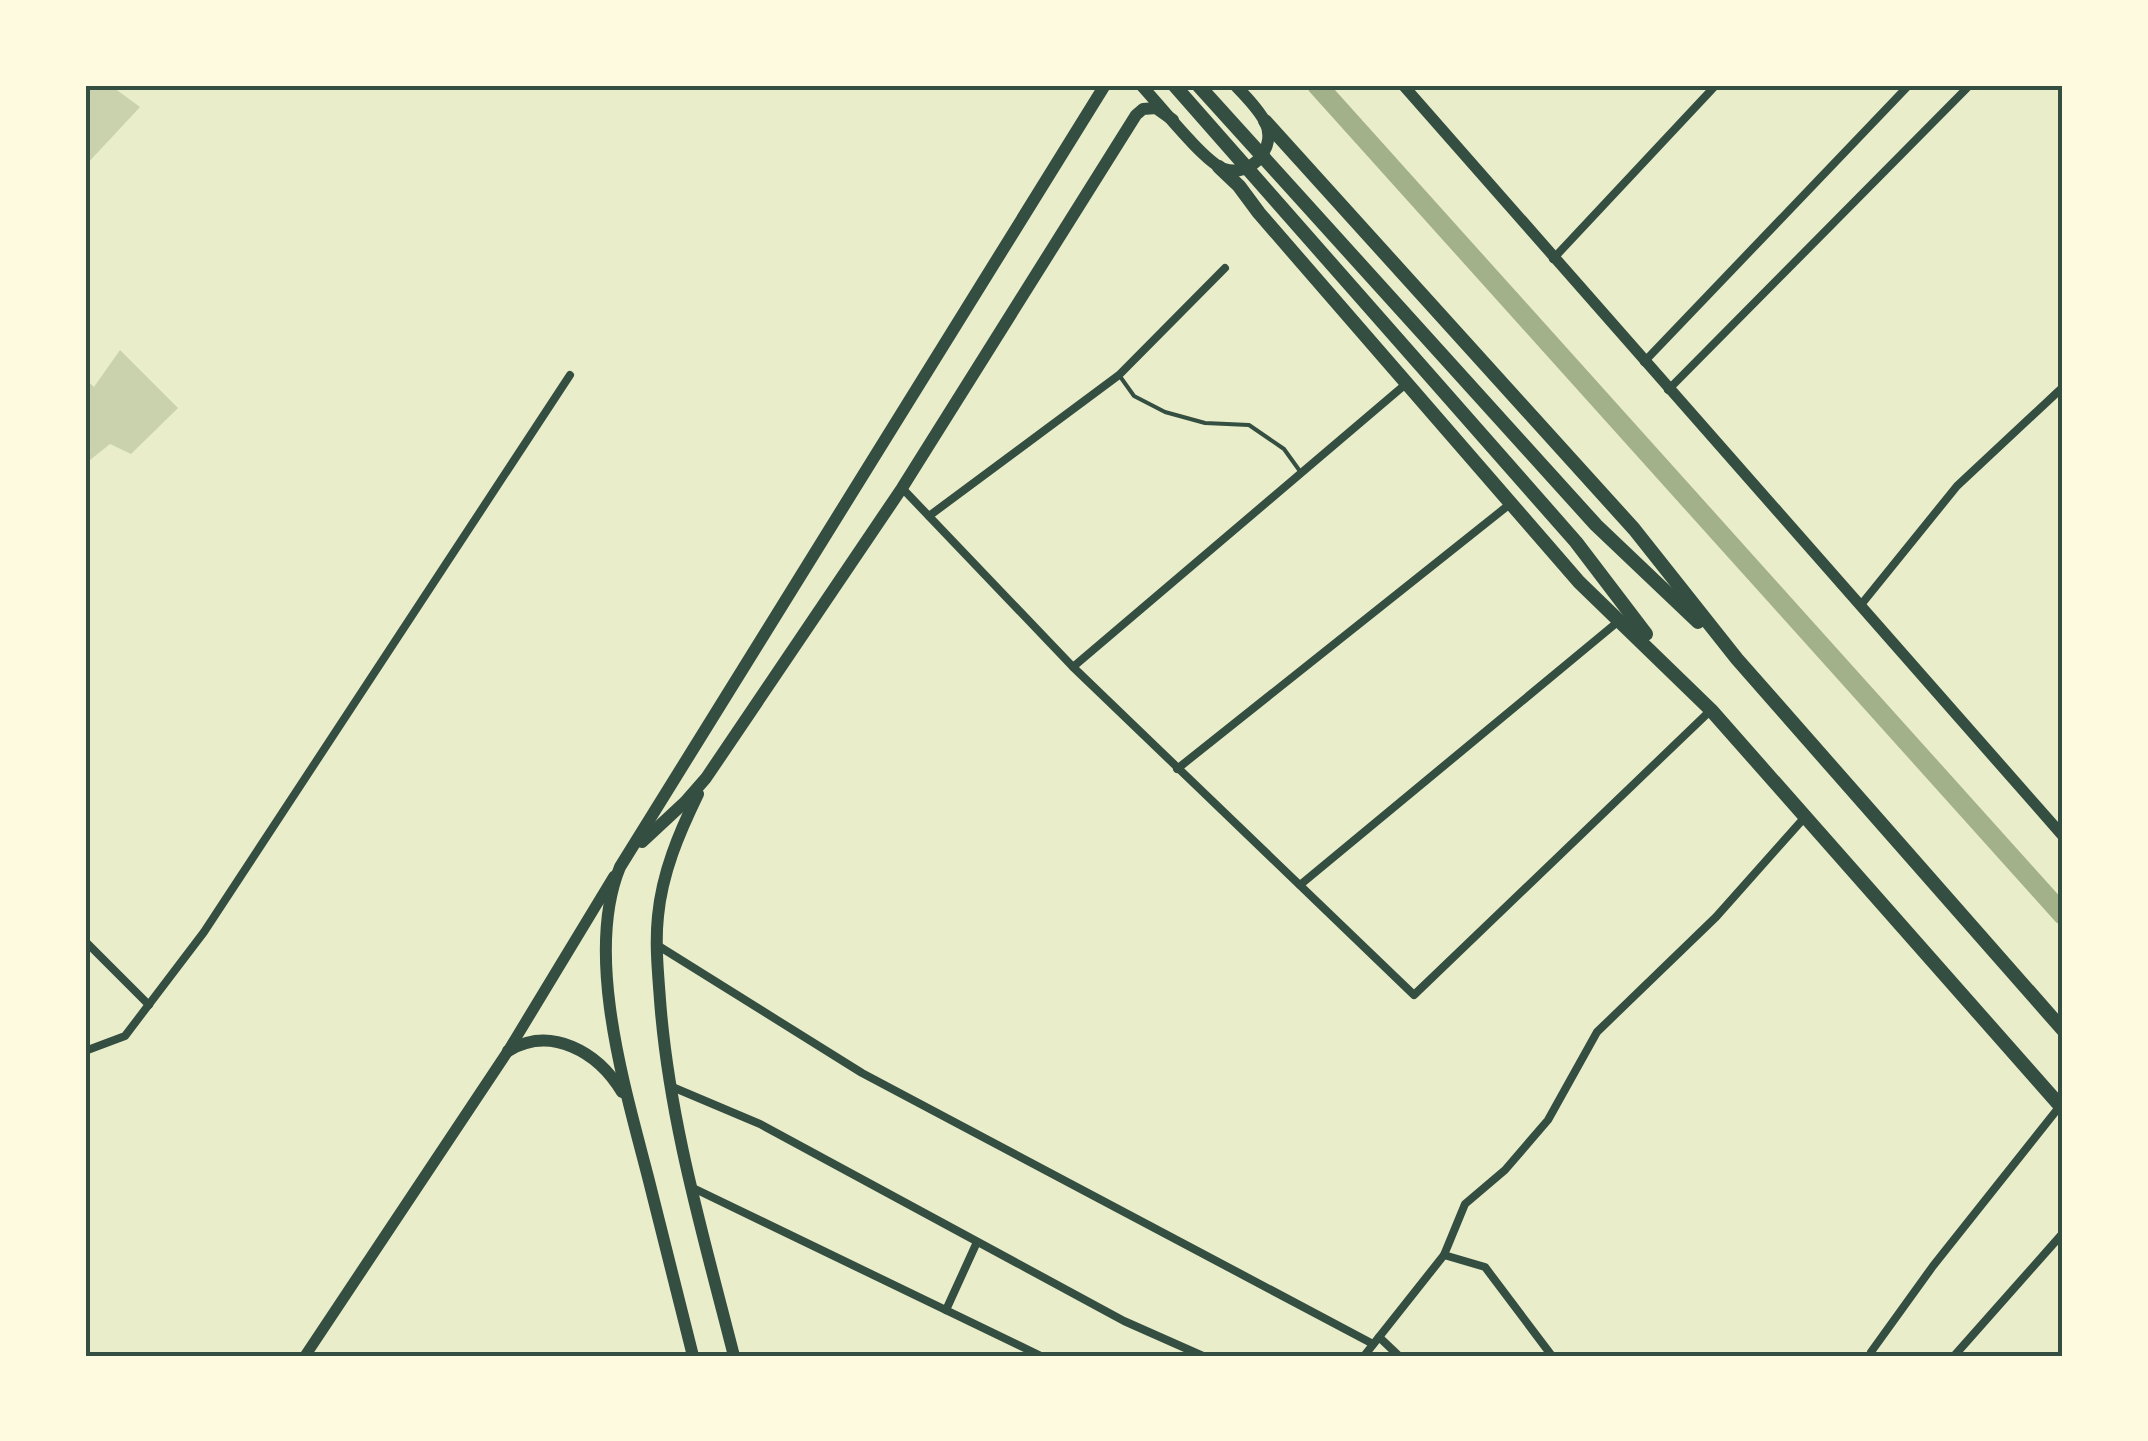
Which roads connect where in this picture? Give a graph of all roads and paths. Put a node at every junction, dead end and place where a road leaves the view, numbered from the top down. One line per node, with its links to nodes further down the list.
1 (1105, 85): 37 (main road)
2 (1141, 85): 10 (main road)
3 (1174, 85): 31 (highway)
4 (1198, 85): 29 (highway)
5 (1235, 85): 11 (main road)
6 (1403, 85): 15 (main road)
7 (1716, 85): 15 (street)
8 (1908, 85): 17 (street)
9 (1970, 85): 22 (street)
10 (1173, 120): 13 (main road); 24 (main road)
11 (1265, 122): 12 (highway); 13 (main road)
12 (1306, 166): 14 (highway); 29 (highway)
13 (1219, 167): 14 (highway)
14 (1259, 213): 20 (highway)
15 (1553, 259): 17 (main road)
16 (1225, 268): 18 (street)
17 (1644, 362): 22 (main road)
18 (1119, 375): 23 (lane); 26 (street)
19 (570, 376): 41 (street)
20 (1407, 383): 23 (street); 25 (highway)
21 (2063, 386): 27 (street)
22 (1668, 390): 27 (main road)
23 (1302, 474): 30 (street)
24 (902, 488): 26 (street); 34 (main road)
25 (1511, 504): 28 (highway); 33 (street)
26 (929, 516): 30 (street)
27 (1860, 606): 36 (main road)
28 (1620, 620): 31 (highway); 38 (street)
29 (1736, 660): 42 (highway)
30 (1073, 667): 33 (street)
31 (1690, 689): 32 (highway)
32 (1710, 710): 35 (highway); 38 (street)
33 (1177, 769): 38 (street)
34 (706, 778): 37 (main road); 40 (main road)
35 (1805, 817): 47 (highway); 51 (street)
36 (2063, 836)
37 (620, 867): 44 (main road); 46 (main road)
38 (1300, 885)
39 (85, 941): 41 (street)
40 (656, 945): 45 (main road); 53 (street)
41 (148, 1005): 43 (street)
42 (2063, 1030)
43 (85, 1051)
44 (508, 1051): 46 (main road); 55 (main road)
45 (670, 1086): 48 (main road); 50 (street)
46 (629, 1104): 56 (main road)
47 (2062, 1108): 54 (street)
48 (691, 1187): 52 (street); 57 (main road)
49 (2063, 1233): 63 (street)
50 (977, 1242): 52 (street); 59 (street)
51 (1444, 1255): 53 (street); 62 (street)
52 (946, 1310): 58 (street)
53 (1376, 1340): 60 (street); 61 (street)
54 (1871, 1352)
55 (305, 1356)
56 (693, 1356)
57 (734, 1356)
58 (1040, 1356)
59 (1203, 1356)
60 (1364, 1356)
61 (1399, 1356)
62 (1552, 1356)
63 (1954, 1356)

